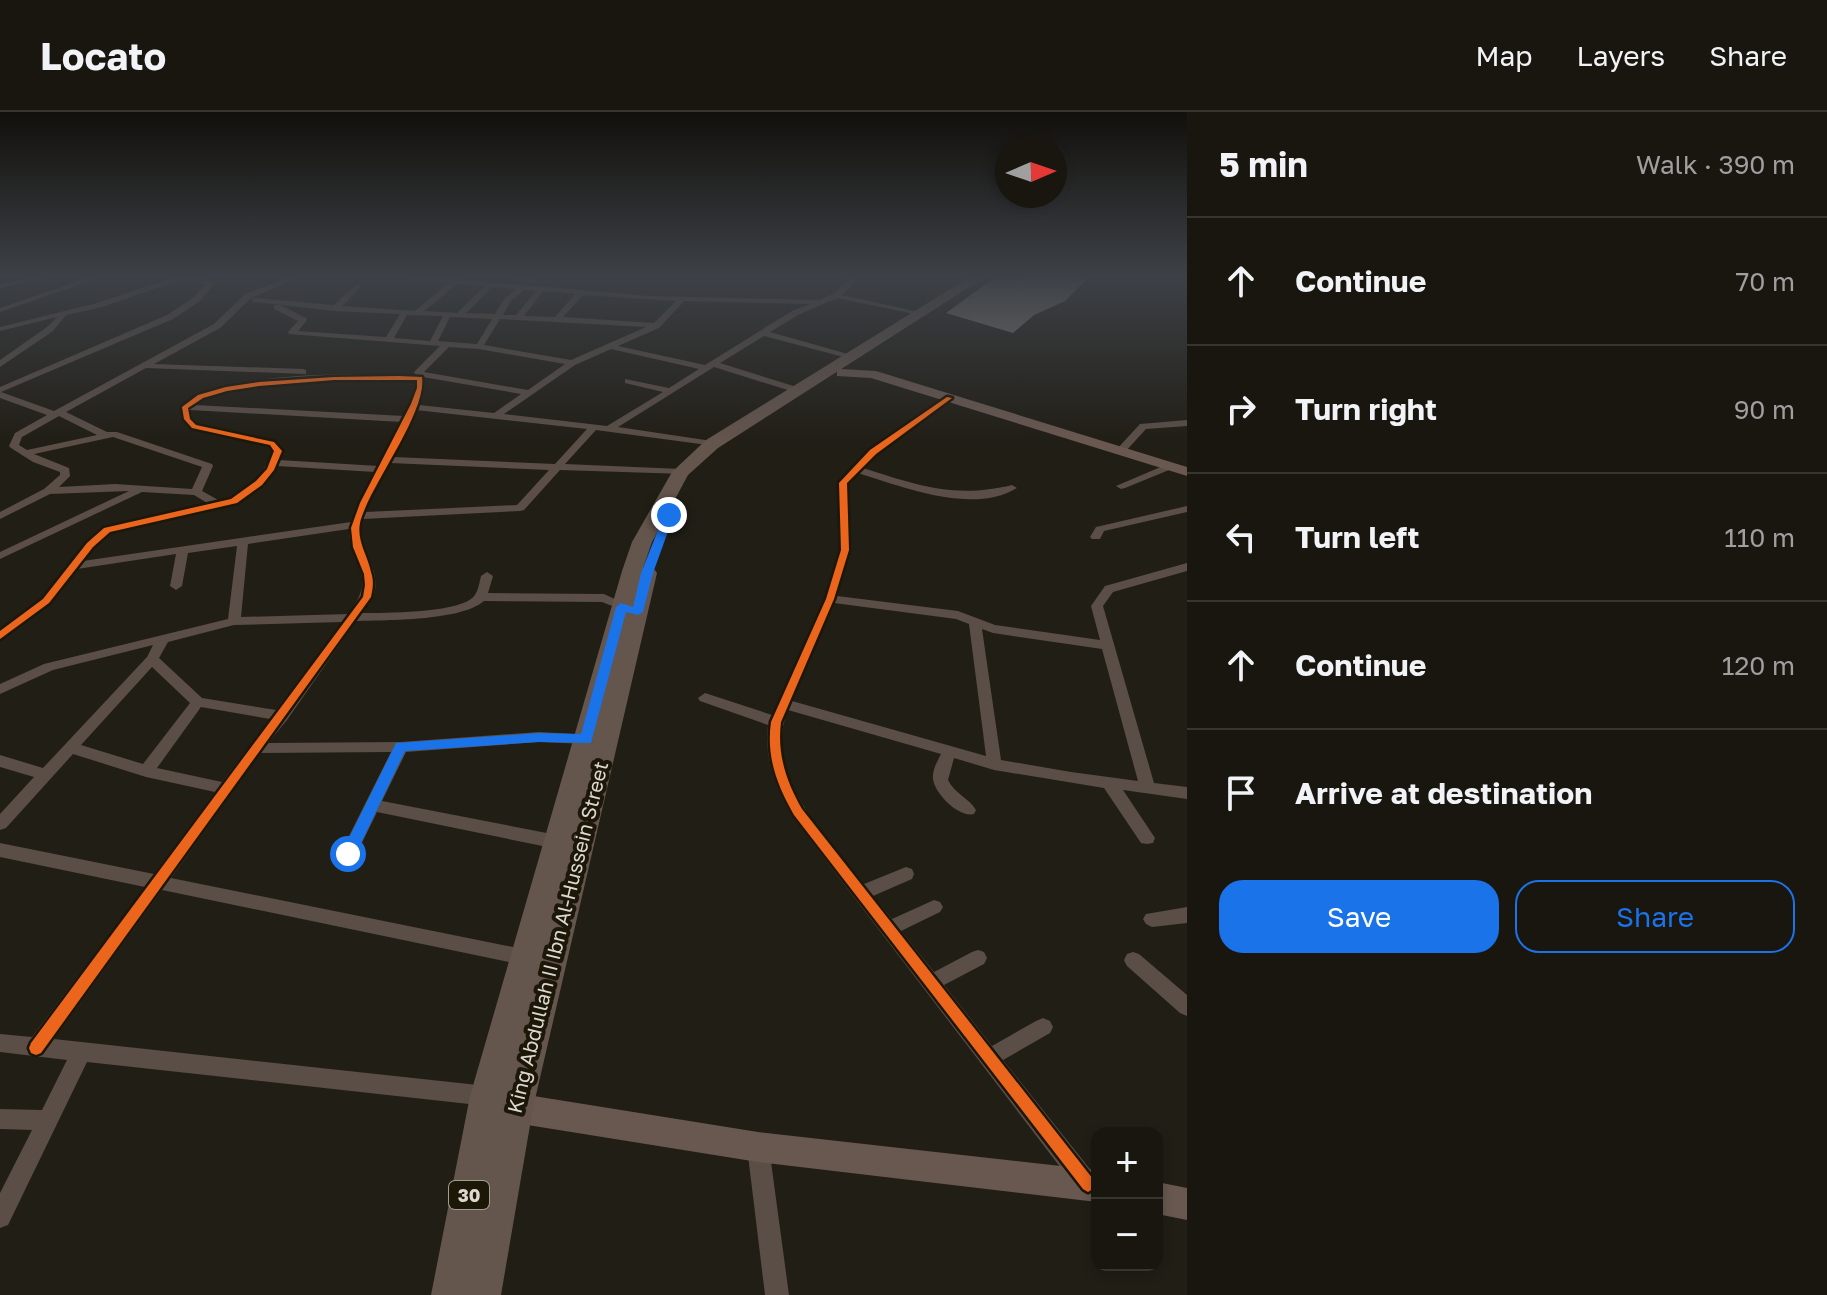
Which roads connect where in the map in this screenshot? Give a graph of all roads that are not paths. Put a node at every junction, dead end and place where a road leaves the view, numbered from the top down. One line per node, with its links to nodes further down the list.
1 (48, 330): 20 (street)
2 (140, 330): 28 (street)
3 (210, 330): 21 (street)
4 (294, 330): 14 (street)
5 (395, 330): 14 (street)
6 (440, 330): 15 (street)
7 (489, 330): 18 (street)
8 (646, 330): 17 (street)
9 (769, 330): 12 (street)
10 (903, 330): 13 (main road, King Abdullah II Ibn Al-Hussein Street / 30)
11 (904, 330): 13 (main road, King Abdullah II Ibn Al-Hussein Street / 30)
12 (764, 333): 22 (street); 23 (street)
13 (895, 336): 23 (main road, King Abdullah II Ibn Al-Hussein Street / 30)
14 (389, 340): 15 (street)
15 (433, 343): 16 (street)
16 (447, 344): 18 (street); 24 (street)
17 (608, 346): 19 (street); 22 (street)
18 (479, 347): 19 (street)
19 (572, 363): 29 (street)
20 (0, 364)
21 (147, 366): 24 (street); 33 (street)
22 (710, 366): 26 (street); 27 (street)
23 (856, 367): 27 (main road, King Abdullah II Ibn Al-Hussein Street / 30); 30 (street); 72 (main road, King Abdullah II Ibn Al-Hussein Street / 30)
24 (419, 375): 29 (street); 31 (street); 32 (street)
25 (628, 381): 26 (street)
26 (668, 390): 37 (street)
27 (797, 390): 41 (main road, King Abdullah II Ibn Al-Hussein Street / 30)
28 (0, 393): 33 (street)
29 (531, 393): 34 (street)
30 (949, 398): 42 (street); 48 (street)
31 (185, 407): 32 (street); 44 (street)
32 (411, 413): 34 (street); 45 (street)
33 (58, 414): 38 (street); 39 (street)
34 (497, 415): 36 (street)
35 (1187, 423): 42 (street)
36 (594, 427): 37 (street); 46 (street)
37 (609, 429): 41 (street)
38 (18, 435): 40 (street); 43 (street)
39 (105, 435): 43 (street); 55 (street)
40 (2, 444)
41 (712, 444): 49 (main road, King Abdullah II Ibn Al-Hussein Street / 30)
42 (1121, 450): 47 (street)
43 (25, 453): 54 (street)
44 (274, 463): 45 (street); 56 (street)
45 (382, 464): 46 (street); 60 (street)
46 (562, 466): 49 (street); 57 (street)
47 (1170, 466): 50 (street); 51 (street)
48 (856, 469): 52 (street); 71 (street)
49 (681, 472): 72 (main road, King Abdullah II Ibn Al-Hussein Street / 30)
50 (1187, 472)
51 (1121, 486)
52 (1012, 488)
53 (141, 489): 54 (street); 55 (street); 65 (street)
54 (48, 491): 59 (street)
55 (196, 492): 56 (street)
56 (219, 505): 66 (street)
57 (520, 508): 60 (street); 61 (street)
58 (1187, 509): 62 (street)
59 (0, 516)
60 (356, 520): 63 (street); 73 (street)
61 (510, 525)
62 (1096, 537)
63 (243, 542): 64 (street); 74 (street)
64 (183, 550): 66 (street); 69 (street)
65 (0, 556)
66 (74, 566): 76 (street)
67 (1187, 567): 78 (street)
68 (487, 576): 70 (street)
69 (176, 586)
70 (481, 597): 72 (street); 73 (street)
71 (830, 599): 75 (street); 83 (street)
72 (630, 609): 86 (main road, King Abdullah II Ibn Al-Hussein Street / 30); 123 (main road, King Abdullah II Ibn Al-Hussein Street / 30)
73 (352, 617): 74 (street); 84 (street)
74 (234, 621): 77 (street)
75 (975, 622): 78 (street); 92 (street)
76 (0, 636)
77 (163, 638): 79 (street); 80 (street)
78 (1109, 646): 96 (street)
79 (152, 659): 82 (street); 87 (street)
80 (0, 689)
81 (705, 698): 85 (street)
82 (198, 702): 84 (street); 93 (street)
83 (784, 704): 85 (street); 90 (street)
84 (282, 716): 89 (street)
85 (776, 722): 108 (street)
86 (587, 739): 88 (street); 103 (main road, King Abdullah II Ibn Al-Hussein Street / 30)
87 (69, 747): 93 (street); 94 (street)
88 (401, 747): 89 (street); 99 (street)
89 (258, 748): 97 (street)
90 (949, 753): 92 (street); 100 (street)
91 (0, 761): 94 (street)
92 (994, 764): 95 (street)
93 (146, 771): 97 (street)
94 (45, 774): 101 (street)
95 (1109, 783): 96 (street); 102 (street)
96 (1147, 786): 98 (street)
97 (226, 789): 107 (street)
98 (1187, 793)
99 (372, 805): 103 (street); 105 (street)
100 (968, 810)
101 (0, 824)
102 (1147, 838)
103 (557, 842): 113 (main road, King Abdullah II Ibn Al-Hussein Street / 30)
104 (0, 850): 107 (street)
105 (348, 854)
106 (906, 874): 108 (street)
107 (157, 881): 113 (street); 120 (street)
108 (861, 893): 112 (street)
109 (934, 907): 112 (street)
110 (1187, 915): 111 (street)
111 (1152, 919)
112 (888, 929): 116 (street)
113 (523, 957): 123 (main road, King Abdullah II Ibn Al-Hussein Street / 30)
114 (978, 958): 116 (street)
115 (1133, 960): 117 (street)
116 (931, 983): 122 (street)
117 (1187, 1007)
118 (1043, 1027): 122 (street)
119 (0, 1043): 120 (street)
120 (36, 1048): 121 (street)
121 (81, 1053): 123 (street); 125 (street)
122 (989, 1058): 127 (street)
123 (501, 1102): 126 (street); 132 (main road, King Abdullah II Ibn Al-Hussein Street / 30)
124 (0, 1119): 125 (street)
125 (49, 1120): 131 (street)
126 (758, 1147): 128 (street); 133 (street)
127 (1091, 1183)
128 (1091, 1185)
129 (1162, 1199): 130 (street)
130 (1187, 1204)
131 (0, 1217)
132 (458, 1294)
133 (777, 1295)

